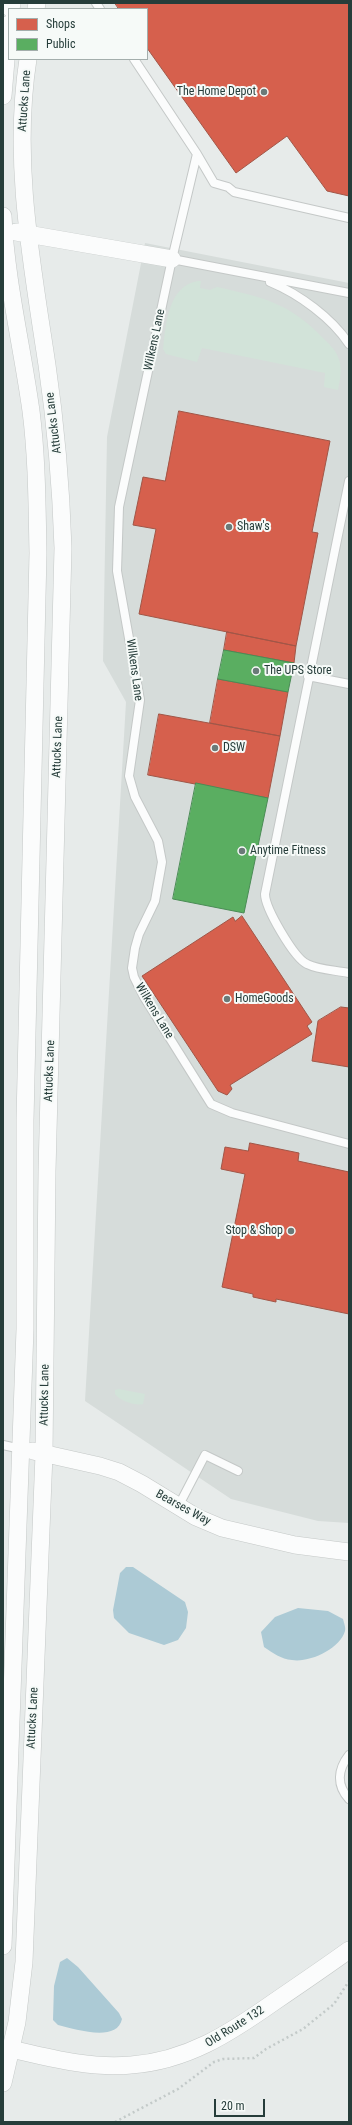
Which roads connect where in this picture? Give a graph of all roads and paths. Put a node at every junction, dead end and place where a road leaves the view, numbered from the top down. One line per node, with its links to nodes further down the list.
1 (8, 36): 4 (street, Attucks Lane)
2 (28, 60): 8 (street, Attucks Lane)
3 (135, 60): 5 (lane)
4 (3, 96)
5 (197, 154): 6 (lane); 9 (lane, Wilkens Lane)
6 (349, 218)
7 (3, 226): 8 (street); 19 (street, Attucks Lane)
8 (27, 234): 9 (street); 20 (street, Attucks Lane)
9 (172, 259): 10 (lane); 17 (lane, Wilkens Lane)
10 (244, 274): 11 (lane); 12 (lane)
11 (349, 293)
12 (349, 344)
13 (349, 481): 14 (lane)
14 (308, 676): 15 (lane); 16 (lane)
15 (349, 684)
16 (349, 973)
17 (349, 1144)
18 (3, 1445): 19 (lane)
19 (22, 1449): 20 (street, Bearses Way); 26 (street, Attucks Lane)
20 (44, 1454): 22 (street, Bearses Way); 29 (street, Attucks Lane)
21 (238, 1471): 22 (lane)
22 (178, 1508): 23 (street, Bearses Way)
23 (349, 1552)
24 (349, 1755): 25 (lane)
25 (349, 1799)
26 (3, 1946)
27 (349, 1950): 29 (street, Old Route 132)
28 (349, 1981): 31 (path)
29 (11, 2049): 30 (street, Attucks Lane)
30 (3, 2083)
31 (115, 2122)

